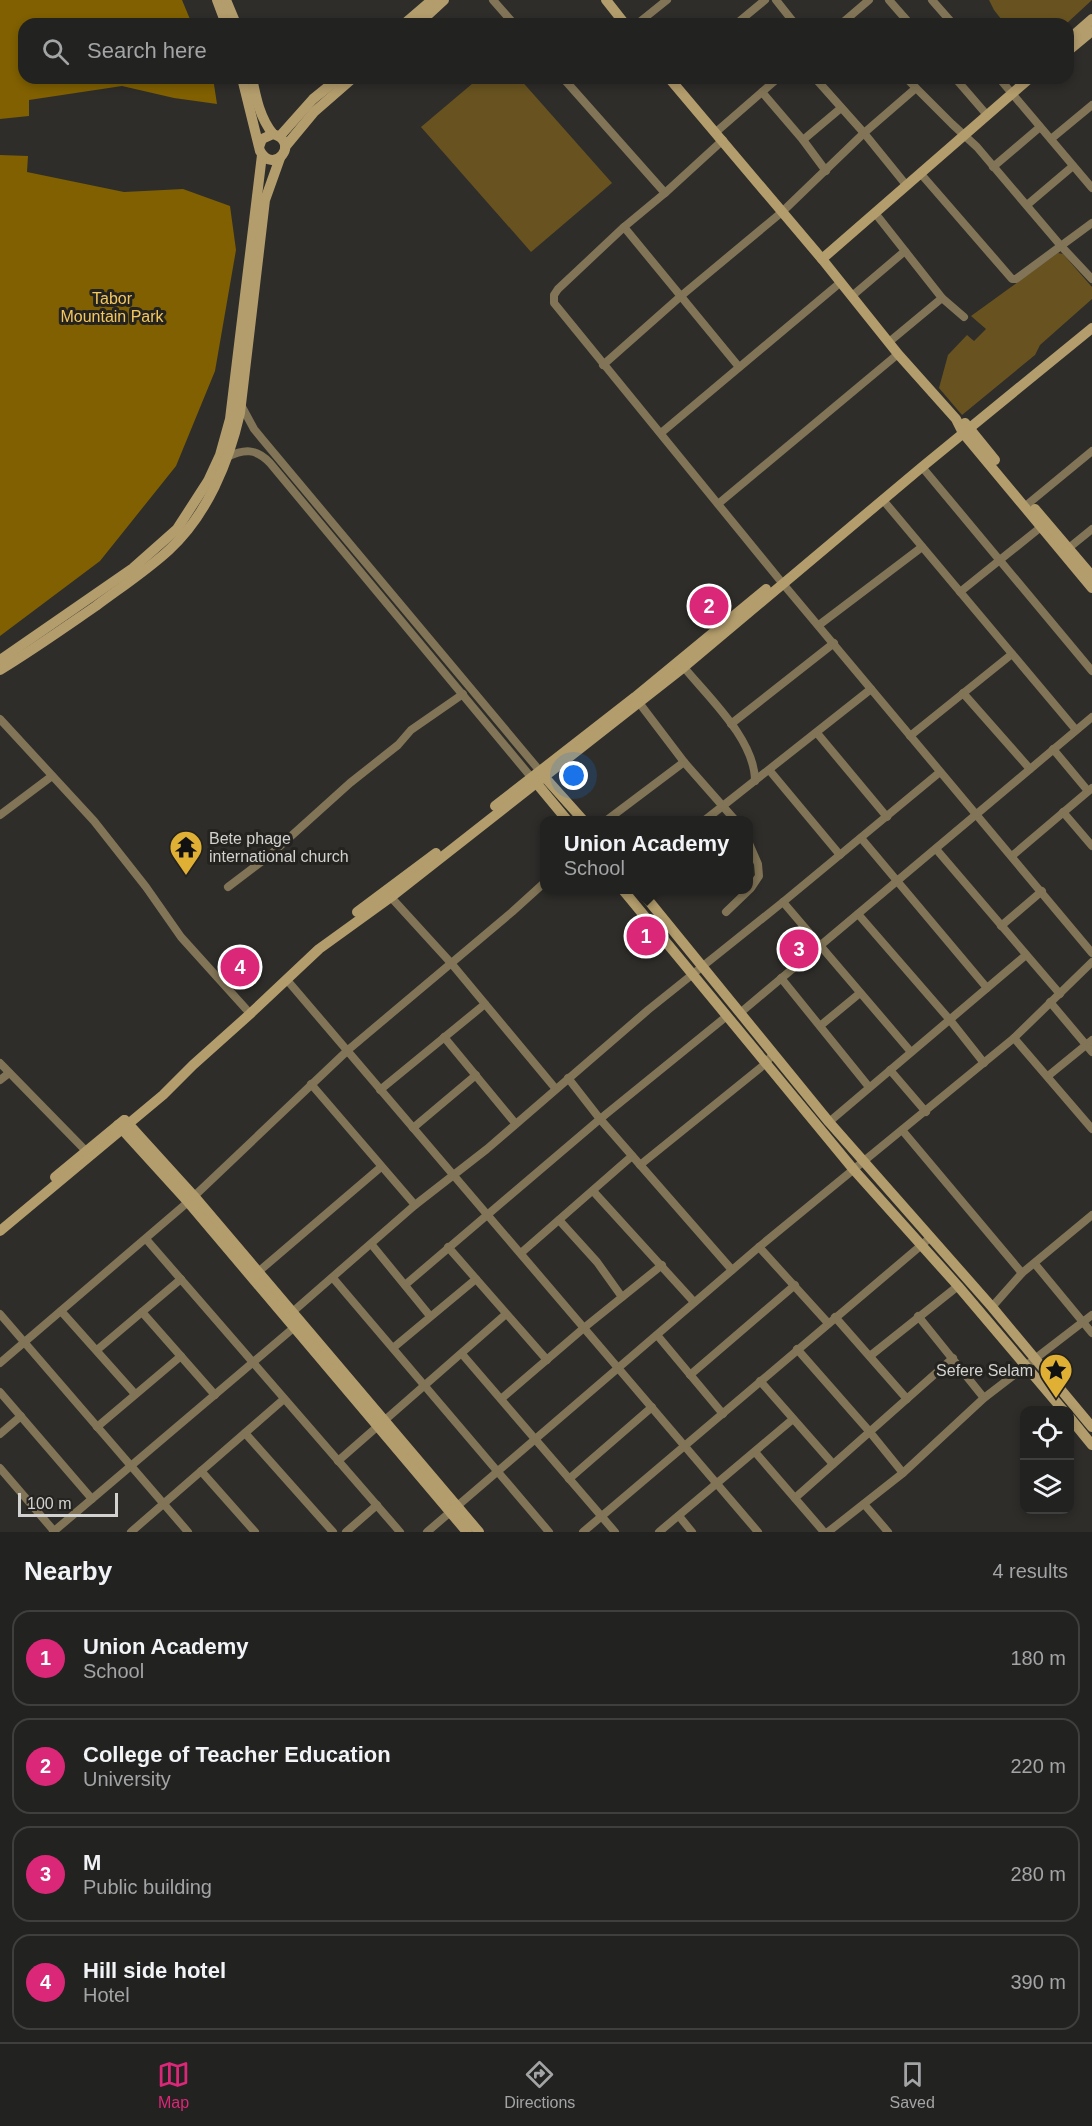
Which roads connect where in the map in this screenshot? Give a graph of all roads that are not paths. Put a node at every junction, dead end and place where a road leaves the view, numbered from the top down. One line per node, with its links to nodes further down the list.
1 (216, 0): 13 (main road)
2 (226, 0): 14 (main road)
3 (432, 0): 15 (main road)
4 (444, 0): 16 (main road)
5 (493, 0): 17 (street)
6 (606, 0): 18 (main road)
7 (667, 0): 19 (street)
8 (765, 0): 20 (street)
9 (776, 0): 21 (street)
10 (869, 0): 22 (street)
11 (889, 0): 23 (street)
12 (932, 0): 24 (street)
13 (224, 18)
14 (234, 18)
15 (411, 18)
16 (424, 18)
17 (509, 18)
18 (621, 18)
19 (644, 18)
20 (743, 18)
21 (790, 18)
22 (851, 18)
23 (905, 18)
24 (948, 18)
25 (1092, 20): 27 (main road)
26 (1092, 31): 28 (main road)
27 (1074, 35)
28 (1074, 46)
29 (243, 84): 55 (main road)
30 (253, 84): 49 (main road)
31 (332, 84): 49 (main road)
32 (346, 84): 54 (main road)
33 (567, 84): 63 (street)
34 (675, 84): 51 (main road)
35 (771, 84): 42 (street)
36 (820, 84): 45 (street)
37 (912, 84): 41 (street)
38 (960, 84): 46 (street)
39 (1004, 84): 43 (street)
40 (1023, 84): 43 (main road)
41 (916, 88): 48 (street); 50 (street)
42 (762, 92): 51 (street); 53 (street)
43 (1012, 93): 46 (main road); 47 (street)
44 (1092, 106): 52 (street)
45 (841, 108): 48 (street); 53 (street)
46 (987, 115): 50 (main road)
47 (1040, 127): 52 (street); 58 (street)
48 (864, 133): 59 (street); 61 (street)
49 (276, 135): 54 (main road); 55 (main road)
50 (965, 135): 58 (street); 60 (main road)
51 (720, 136): 63 (street); 65 (main road)
52 (1051, 139): 57 (street)
53 (803, 140): 59 (street)
54 (285, 147): 56 (main road)
55 (260, 151): 56 (main road); 105 (main road)
56 (280, 158): 84 (main road)
57 (1073, 166): 62 (street); 64 (street)
58 (993, 167): 64 (street)
59 (826, 171): 65 (street)
60 (921, 174): 61 (main road); 69 (street)
61 (907, 186): 66 (main road)
62 (1092, 188)
63 (665, 193): 68 (street)
64 (1027, 205): 69 (street)
65 (782, 212): 71 (main road); 74 (street)
66 (875, 213): 70 (street); 71 (main road)
67 (1092, 223): 69 (street)
68 (624, 227): 74 (street); 82 (street)
69 (1061, 246): 72 (street)
70 (906, 251): 75 (street); 76 (street)
71 (822, 259): 73 (main road)
72 (1092, 279)
73 (841, 282): 75 (main road); 83 (street)
74 (681, 296): 82 (street); 83 (street)
75 (852, 296): 80 (main road)
76 (942, 298): 77 (street); 80 (street)
77 (964, 316)
78 (1092, 319): 85 (main road)
79 (1092, 328): 85 (main road)
80 (889, 342): 81 (main road)
81 (898, 354): 85 (main road); 94 (street)
82 (603, 365): 86 (street)
83 (739, 367): 86 (street)
84 (241, 405): 88 (main road); 90 (street)
85 (963, 426): 89 (main road); 93 (main road); 95 (main road); 101 (main road)
86 (661, 433): 94 (street)
87 (1092, 451): 93 (street)
88 (227, 457): 91 (street); 105 (main road)
89 (922, 467): 92 (main road); 99 (street)
90 (298, 482): 91 (street); 128 (street)
91 (292, 490): 114 (street)
92 (883, 500): 97 (street); 101 (main road)
93 (1029, 503): 98 (main road)
94 (718, 504): 101 (street)
95 (1041, 527): 98 (main road); 99 (street)
96 (1092, 529): 98 (street)
97 (922, 547): 103 (street); 104 (street)
98 (1066, 550): 100 (main road); 102 (main road)
99 (999, 560): 103 (street); 111 (street)
100 (1092, 576)
101 (781, 582): 104 (street); 109 (main road)
102 (1092, 588)
103 (960, 592): 107 (street)
104 (819, 625): 106 (street)
105 (53, 631): 108 (main road); 110 (main road)
106 (834, 643): 112 (street); 118 (street)
107 (1012, 654): 113 (street); 119 (street)
108 (0, 660)
109 (681, 664): 115 (main road); 118 (street)
110 (0, 670)
111 (1092, 671)
112 (872, 689): 120 (street); 121 (street)
113 (963, 693): 121 (street); 124 (street)
114 (463, 694): 128 (street); 149 (street)
115 (637, 700): 123 (street); 128 (main road)
116 (1092, 717): 119 (street)
117 (0, 719): 127 (street)
118 (731, 724): 129 (street)
119 (1076, 730): 122 (street)
120 (817, 733): 125 (street); 140 (street)
121 (910, 736): 126 (street)
122 (1053, 749): 124 (street); 130 (street)
123 (684, 762): 131 (street); 137 (street)
124 (1030, 769): 133 (street)
125 (770, 771): 129 (street); 145 (street)
126 (940, 772): 133 (street); 140 (street)
127 (52, 776): 134 (street); 174 (street)
128 (538, 777): 135 (main road); 136 (main road); 152 (main road)
129 (755, 782): 131 (street)
130 (1090, 790): 132 (street)
131 (723, 806): 138 (street); 139 (street)
132 (1063, 813): 142 (street); 146 (street)
133 (975, 814): 143 (street); 146 (street)
134 (0, 815)
135 (564, 816)
136 (579, 816)
137 (612, 816)
138 (710, 816)
139 (732, 816)
140 (887, 817): 141 (street)
141 (861, 838): 145 (street); 147 (street)
142 (1092, 846)
143 (936, 849): 147 (street); 159 (street)
144 (753, 852): 148 (street)
145 (840, 855): 156 (street)
146 (1012, 856): 151 (street)
147 (897, 882): 158 (street); 169 (street)
148 (753, 885)
149 (228, 886)
150 (540, 886): 164 (street)
151 (1042, 891): 159 (street); 161 (street)
152 (388, 894): 164 (street); 168 (main road); 174 (main road)
153 (626, 894): 166 (main road)
154 (643, 894): 165 (main road)
155 (745, 894): 157 (street)
156 (783, 902): 160 (street); 165 (street)
157 (726, 912)
158 (858, 914): 160 (street); 177 (street)
159 (1001, 926): 162 (street)
160 (819, 945): 167 (street); 170 (street)
161 (1092, 953)
162 (1026, 956): 169 (street); 171 (street)
163 (1092, 962): 171 (street)
164 (451, 963): 173 (street); 182 (street)
165 (703, 966): 166 (street); 175 (main road)
166 (692, 974): 176 (main road); 192 (street)
167 (781, 978): 175 (street); 178 (street)
168 (288, 980): 182 (street); 202 (main road)
169 (987, 988): 177 (street)
170 (860, 993): 178 (street); 183 (street)
171 (1060, 994): 172 (street)
172 (1050, 1002): 180 (street); 181 (street)
173 (484, 1004): 179 (street); 196 (street)
174 (246, 1009): 202 (main road)
175 (740, 1013): 184 (main road)
176 (727, 1016): 187 (main road); 199 (street)
177 (950, 1020): 183 (street); 186 (street)
178 (820, 1026): 195 (street)
179 (444, 1037): 190 (street); 197 (street)
180 (1014, 1038): 186 (street); 191 (street)
181 (1090, 1046): 191 (street)
182 (348, 1050): 194 (street); 197 (street)
183 (911, 1052): 188 (street)
184 (773, 1054): 187 (street); 200 (main road)
185 (0, 1063): 189 (street)
186 (984, 1063): 198 (street)
187 (765, 1064): 209 (street); 211 (main road)
188 (890, 1070): 195 (street); 198 (street)
189 (9, 1073): 193 (street); 206 (street)
190 (476, 1075): 201 (street); 203 (street)
191 (1048, 1076): 204 (street)
192 (568, 1078): 196 (street); 199 (street)
193 (0, 1080)
194 (311, 1084): 210 (street); 214 (street)
195 (869, 1087): 200 (street)
196 (555, 1088): 201 (street)
197 (380, 1090): 203 (street)
198 (926, 1112): 205 (street)
199 (600, 1119): 207 (street); 216 (street)
200 (829, 1122): 208 (main road)
201 (515, 1123): 212 (street)
202 (124, 1125): 206 (main road); 214 (main road); 220 (main road)
203 (413, 1128): 212 (street)
204 (1092, 1129)
205 (902, 1130): 208 (street); 232 (street)
206 (86, 1151): 219 (main road)
207 (632, 1156): 209 (street); 213 (street)
208 (863, 1162): 211 (street); 221 (main road)
209 (640, 1165): 230 (street)
210 (381, 1167): 215 (street); 231 (street)
211 (854, 1170): 224 (main road); 226 (street)
212 (454, 1174): 215 (street); 216 (street)
213 (593, 1191): 218 (street); 229 (street)
214 (191, 1199): 222 (street); 231 (main road); 246 (main road)
215 (416, 1205): 223 (street)
216 (488, 1214): 225 (street); 227 (street)
217 (1092, 1215): 228 (street)
218 (559, 1220): 227 (street); 239 (street)
219 (0, 1221)
220 (0, 1230)
221 (931, 1237): 224 (street); 241 (main road)
222 (146, 1239): 235 (street); 242 (street)
223 (372, 1245): 233 (street); 236 (street)
224 (921, 1246): 238 (main road); 250 (street)
225 (448, 1247): 234 (street); 236 (street)
226 (759, 1247): 230 (street); 237 (street)
227 (520, 1253): 253 (street)
228 (1035, 1264): 232 (street); 251 (street)
229 (662, 1265): 239 (street); 240 (street)
230 (732, 1270): 240 (street)
231 (258, 1272): 246 (main road)
232 (1022, 1273): 241 (street)
233 (333, 1278): 246 (street); 257 (street)
234 (476, 1279): 245 (street); 248 (street)
235 (181, 1280): 243 (street); 266 (street)
236 (405, 1285): 248 (street)
237 (795, 1285): 250 (street); 270 (street)
238 (958, 1286): 249 (street); 268 (main road)
239 (622, 1297): 253 (street)
240 (694, 1302): 255 (street)
241 (992, 1307): 264 (main road)
242 (61, 1311): 256 (street); 259 (street)
243 (142, 1312): 259 (street); 261 (street)
244 (0, 1314): 256 (street)
245 (506, 1314): 260 (street); 265 (street)
246 (289, 1315): 252 (main road)
247 (1092, 1315): 251 (street)
248 (430, 1316): 257 (street)
249 (918, 1316): 262 (street); 263 (street)
250 (832, 1320): 258 (street); 262 (street)
251 (1083, 1323): 254 (street); 264 (street)
252 (297, 1325): 266 (street); 285 (main road)
253 (585, 1328): 265 (street); 269 (street)
254 (1092, 1333)
255 (657, 1335): 269 (street); 270 (street)
256 (24, 1342): 267 (street); 287 (street)
257 (393, 1348): 272 (street)
258 (797, 1349): 271 (street); 289 (street)
259 (97, 1350): 274 (street)
260 (462, 1354): 272 (street); 279 (street)
261 (181, 1356): 274 (street); 275 (street)
262 (870, 1356): 278 (street)
263 (953, 1358): 276 (street); 278 (street)
264 (1035, 1359): 268 (street); 288 (main road)
265 (548, 1360): 279 (street)
266 (252, 1362): 275 (street); 277 (street)
267 (0, 1363)
268 (1026, 1366): 276 (street); 280 (main road)
269 (619, 1367): 281 (street); 292 (street)
270 (690, 1376): 282 (street)
271 (760, 1381): 282 (street); 284 (street)
272 (424, 1386): 285 (street); 301 (street)
273 (0, 1392): 283 (street)
274 (135, 1394): 287 (street)
275 (215, 1395): 298 (street)
276 (984, 1398): 302 (street)
277 (284, 1399): 290 (street); 296 (street)
278 (907, 1399): 289 (street)
279 (501, 1400): 292 (street)
280 (1060, 1406)
281 (652, 1407): 293 (street); 303 (street)
282 (723, 1414): 293 (street)
283 (21, 1416): 291 (street); 305 (street)
284 (793, 1419): 295 (street); 297 (street)
285 (381, 1423): 296 (street); 310 (main road)
286 (1074, 1423): 294 (main road)
287 (97, 1427): 298 (street)
288 (1092, 1427)
289 (869, 1431): 297 (street); 302 (street)
290 (245, 1433): 300 (street); 317 (street)
291 (0, 1434)
292 (535, 1439): 301 (street); 303 (street)
293 (685, 1445): 304 (street); 311 (street)
294 (1092, 1445)
295 (755, 1452): 304 (street); 306 (street)
296 (338, 1461): 309 (street)
297 (833, 1464): 306 (street)
298 (131, 1466): 305 (street); 307 (street)
299 (0, 1468): 313 (street)
300 (201, 1471): 307 (street); 316 (street)
301 (498, 1472): 310 (street); 323 (street)
302 (903, 1473): 308 (street)
303 (569, 1479): 311 (street)
304 (717, 1484): 312 (street); 328 (street)
305 (92, 1498): 313 (street)
306 (795, 1498): 329 (street)
307 (163, 1504): 314 (street); 315 (street)
308 (864, 1504): 329 (street); 330 (street)
309 (377, 1505): 318 (street); 319 (street)
310 (453, 1509): 320 (street); 321 (main road); 322 (main road)
311 (602, 1516): 324 (street); 325 (street)
312 (679, 1516): 326 (street); 327 (street)
313 (54, 1531)
314 (130, 1532)
315 (188, 1532)
316 (255, 1532)
317 (333, 1532)
318 (346, 1532)
319 (400, 1532)
320 (427, 1532)
321 (466, 1532)
322 (479, 1532)
323 (549, 1532)
324 (583, 1532)
325 (615, 1532)
326 (659, 1532)
327 (692, 1532)
328 (758, 1532)
329 (826, 1532)
330 (888, 1532)

